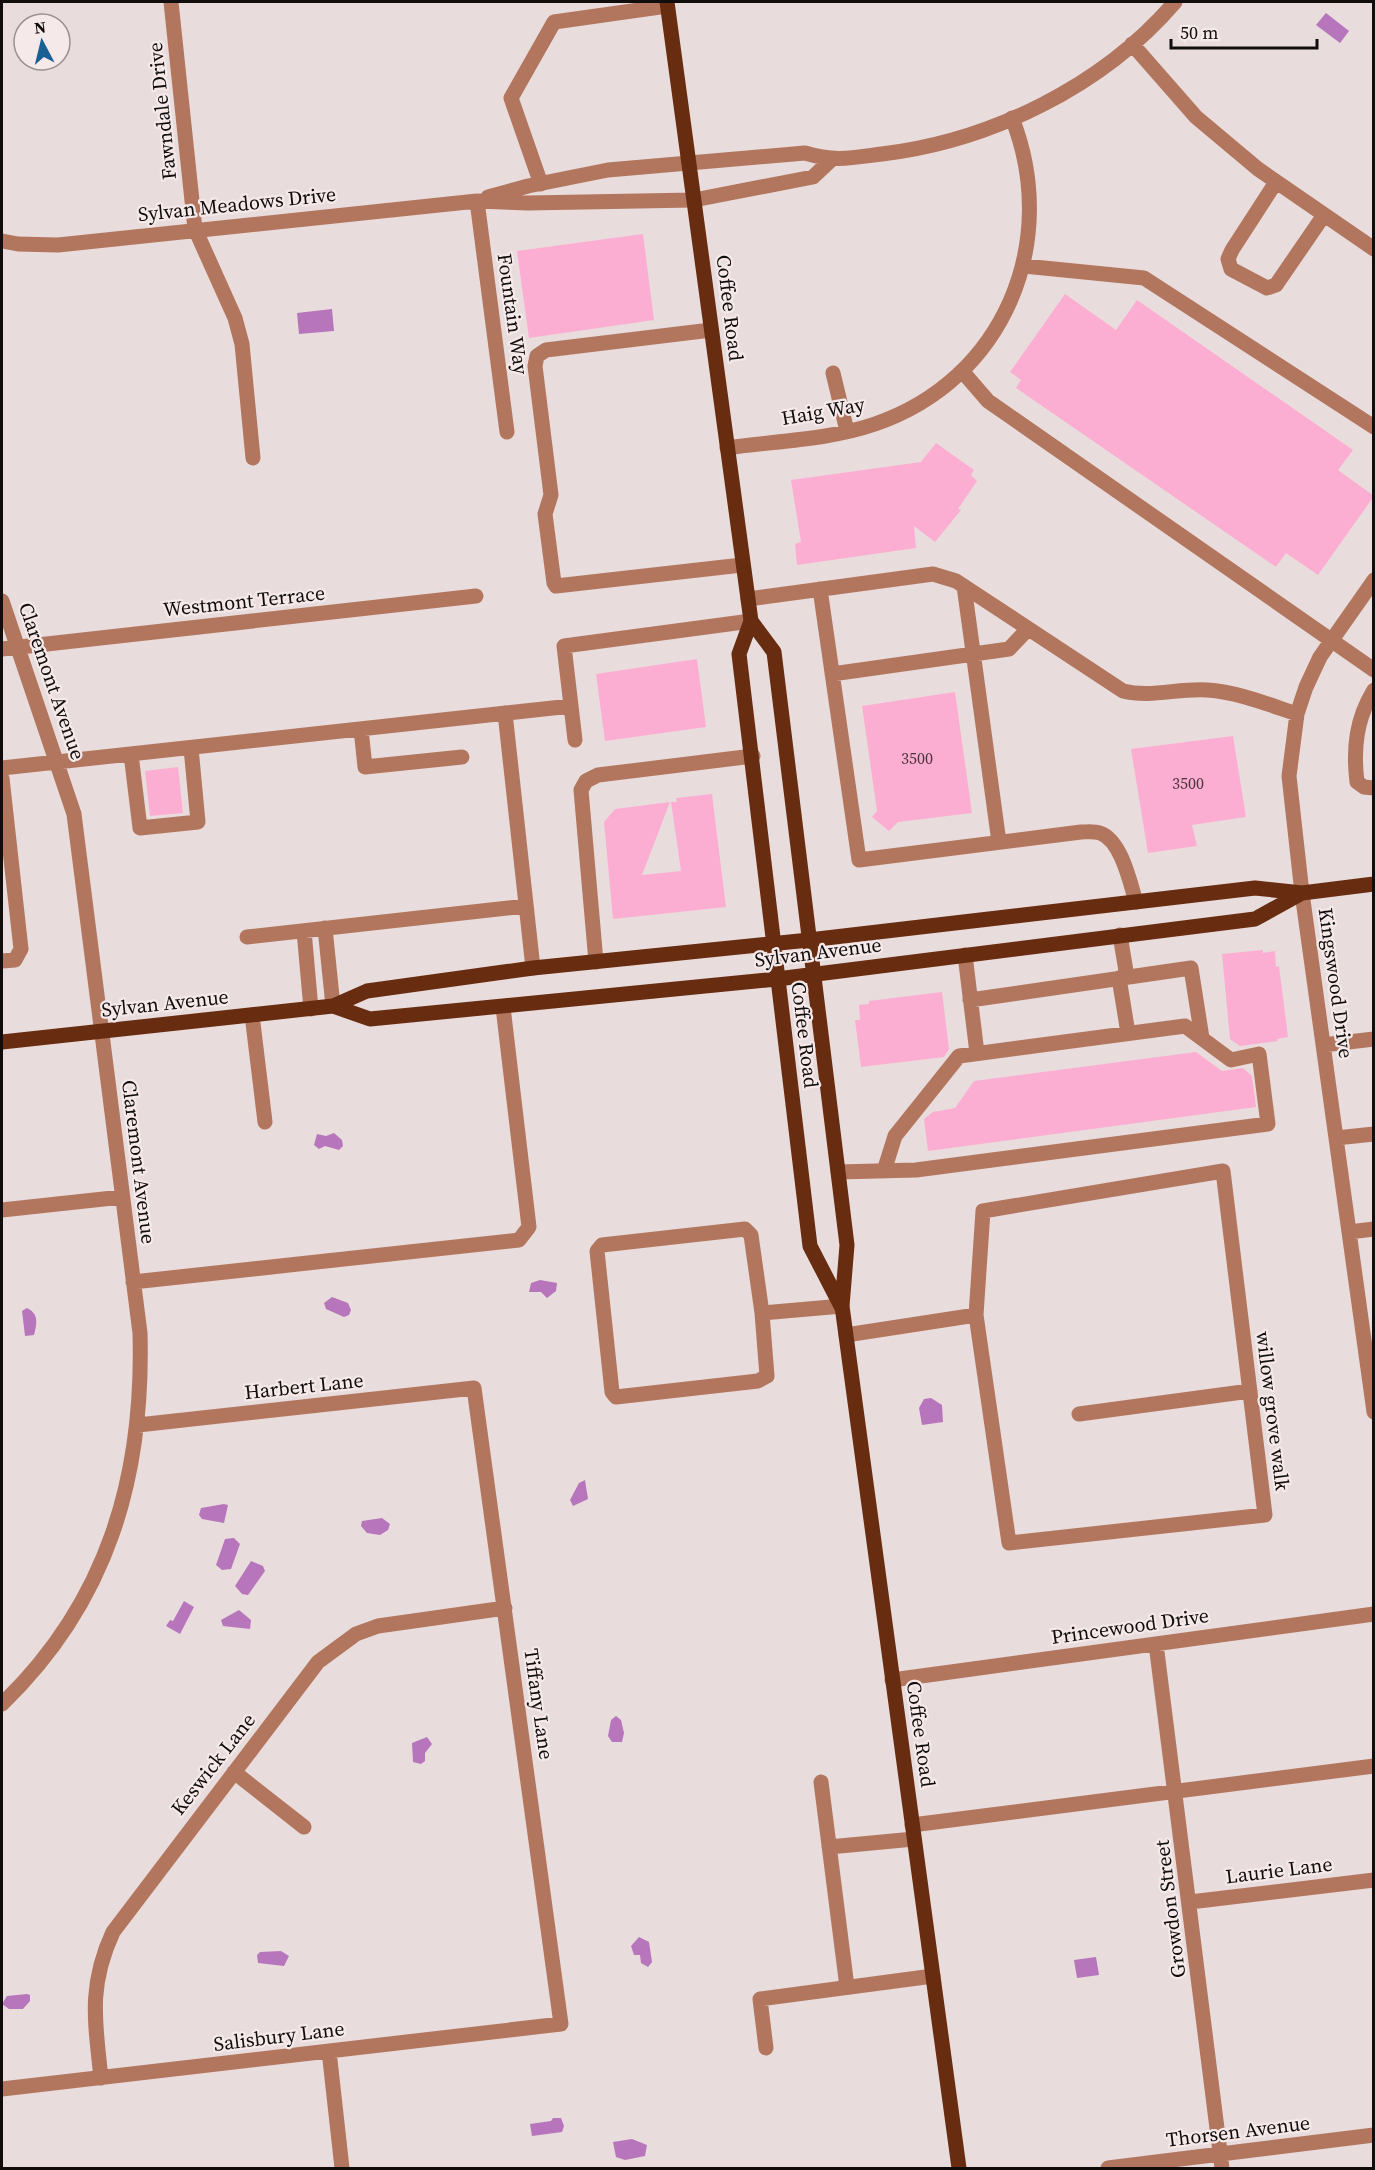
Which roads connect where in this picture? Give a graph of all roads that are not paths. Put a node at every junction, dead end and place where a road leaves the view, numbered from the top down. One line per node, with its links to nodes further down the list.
1 (171, 2): 14 (street, Fawndale Drive)
2 (1175, 2): 5 (street, Sylvan Meadows Drive)
3 (667, 4): 4 (street); 8 (main road, Coffee Road)
4 (601, 8): 10 (street)
5 (1132, 44): 6 (street, Sylvan Meadows Drive); 9 (street)
6 (1012, 118): 7 (street, Sylvan Meadows Drive); 17 (street, Haig Way)
7 (830, 161): 8 (street, Sylvan Meadows Drive); 11 (street, Sylvan Meadows Drive)
8 (689, 164): 10 (street, Sylvan Meadows Drive); 11 (main road, Coffee Road)
9 (1276, 182): 13 (street); 13 (street)
10 (541, 183): 12 (street, Sylvan Meadows Drive)
11 (694, 200): 12 (street, Sylvan Meadows Drive); 18 (main road, Coffee Road)
12 (477, 201): 14 (street, Sylvan Meadows Drive); 23 (street, Fountain Way)
13 (1324, 215): 16 (street)
14 (195, 229): 15 (street, Sylvan Meadows Drive); 25 (street, Fawndale Drive)
15 (2, 241)
16 (1374, 249)
17 (1024, 266): 19 (street, Haig Way); 21 (street)
18 (711, 330): 24 (main road, Coffee Road); 26 (street)
19 (962, 371): 22 (street, Haig Way); 35 (street)
20 (833, 373): 22 (street)
21 (1374, 427)
22 (847, 431): 24 (street, Haig Way)
23 (507, 432)
24 (727, 448): 26 (main road, Coffee Road)
25 (253, 458)
26 (742, 565): 31 (main road, Coffee Road)
27 (1374, 580): 35 (street, Kingswood Drive)
28 (964, 586): 29 (street); 34 (street); 37 (street)
29 (820, 589): 31 (street); 39 (street)
30 (476, 596): 36 (street, Westmont Terrace)
31 (747, 598): 33 (main road, Coffee Road)
32 (2, 601): 36 (street, Claremont Avenue)
33 (751, 621): 41 (street); 48 (main road, Coffee Road); 63 (main road, Coffee Road)
34 (1027, 630): 37 (street); 43 (street)
35 (1332, 639): 38 (street); 43 (street, Kingswood Drive)
36 (8, 648): 50 (street, Claremont Avenue)
37 (974, 654): 39 (street); 54 (street)
38 (1374, 670)
39 (832, 674): 54 (street)
40 (1374, 690): 53 (street)
41 (571, 706): 42 (street); 45 (street)
42 (505, 713): 44 (street); 58 (street)
43 (1297, 714): 56 (street, Kingswood Drive)
44 (361, 729): 46 (street); 49 (street)
45 (574, 740)
46 (191, 747): 47 (street); 47 (street)
47 (131, 754): 50 (street)
48 (753, 756): 64 (main road, Coffee Road); 67 (street)
49 (462, 757)
50 (58, 762): 51 (street); 77 (street, Claremont Avenue)
51 (2, 768)
52 (2, 778): 66 (street)
53 (1374, 788)
54 (999, 842): 57 (street)
55 (1374, 884): 56 (main road, Sylvan Avenue)
56 (1302, 893): 57 (main road, Sylvan Avenue); 61 (main road, Sylvan Avenue); 82 (street, Kingswood Drive)
57 (1136, 902): 63 (main road, Sylvan Avenue)
58 (526, 906): 59 (street); 68 (street)
59 (325, 928): 60 (street); 73 (street)
60 (304, 931): 62 (street); 75 (street)
61 (1120, 935): 65 (main road, Sylvan Avenue); 70 (street)
62 (247, 937)
63 (809, 940): 64 (main road, Sylvan Avenue); 69 (main road, Coffee Road)
64 (773, 944): 67 (main road, Sylvan Avenue); 71 (main road, Coffee Road)
65 (964, 955): 69 (main road, Sylvan Avenue); 72 (street)
66 (2, 962)
67 (596, 962): 68 (main road, Sylvan Avenue)
68 (533, 968): 73 (main road, Sylvan Avenue)
69 (813, 973): 71 (main road, Sylvan Avenue); 88 (main road, Coffee Road)
70 (1123, 978): 72 (street); 78 (street); 79 (street)
71 (777, 979): 74 (main road, Sylvan Avenue); 94 (main road, Coffee Road)
72 (970, 1000): 83 (street)
73 (333, 1006): 74 (main road, Sylvan Avenue); 75 (main road, Sylvan Avenue)
74 (503, 1006): 93 (street)
75 (312, 1009): 76 (main road, Sylvan Avenue)
76 (252, 1015): 77 (main road, Sylvan Avenue); 84 (street)
77 (100, 1031): 81 (main road, Sylvan Avenue); 89 (street, Claremont Avenue)
78 (1128, 1033): 79 (street); 83 (street)
79 (1202, 1038): 87 (street)
80 (1374, 1039): 82 (street)
81 (2, 1042)
82 (1323, 1045): 86 (street, Kingswood Drive)
83 (977, 1053): 87 (street)
84 (265, 1122)
85 (1374, 1134): 86 (street)
86 (1336, 1138): 92 (street, Kingswood Drive)
87 (884, 1171): 88 (street)
88 (838, 1173): 94 (main road, Coffee Road)
89 (122, 1197): 90 (street); 93 (street, Claremont Avenue)
90 (2, 1210)
91 (1374, 1229): 92 (street)
92 (1349, 1232): 100 (street, Kingswood Drive)
93 (133, 1282): 103 (street, Claremont Avenue)
94 (842, 1306): 95 (street); 97 (main road, Coffee Road)
95 (762, 1312): 95 (street)
96 (976, 1315): 97 (street); 99 (street, willow grove walk); 99 (street, willow grove walk)
97 (846, 1335): 107 (main road, Coffee Road)
98 (474, 1388): 103 (street, Harbert Lane); 104 (street, Tiffany Lane)
99 (1250, 1391): 102 (street)
100 (1372, 1396): 101 (street, Kingswood Drive)
101 (1374, 1412)
102 (1079, 1414)
103 (138, 1425): 108 (street, Claremont Avenue)
104 (505, 1608): 110 (street, Keswick Lane); 120 (street, Tiffany Lane)
105 (1374, 1614): 106 (street, Princewood Drive)
106 (1156, 1644): 107 (street, Princewood Drive); 112 (street, Growdon Street)
107 (892, 1680): 114 (main road, Coffee Road)
108 (2, 1704)
109 (1374, 1766): 112 (street)
110 (234, 1772): 113 (street); 123 (street, Keswick Lane)
111 (821, 1782): 115 (street)
112 (1176, 1791): 114 (street); 117 (street, Growdon Street)
113 (304, 1827)
114 (913, 1832): 115 (street); 118 (main road, Coffee Road)
115 (830, 1847): 119 (street)
116 (1374, 1880): 117 (street, Laurie Lane)
117 (1190, 1902): 126 (street, Growdon Street)
118 (933, 1976): 119 (street); 128 (main road, Coffee Road)
119 (847, 1987): 121 (street)
120 (561, 2024): 122 (street, Salisbury Lane)
121 (766, 2048)
122 (329, 2051): 123 (street, Salisbury Lane); 127 (street)
123 (100, 2078): 124 (street, Salisbury Lane)
124 (2, 2089)
125 (1374, 2135): 126 (street, Thorsen Avenue)
126 (1221, 2161): 129 (street, Thorsen Avenue)
127 (342, 2169)
128 (959, 2169)
129 (1108, 2169)

